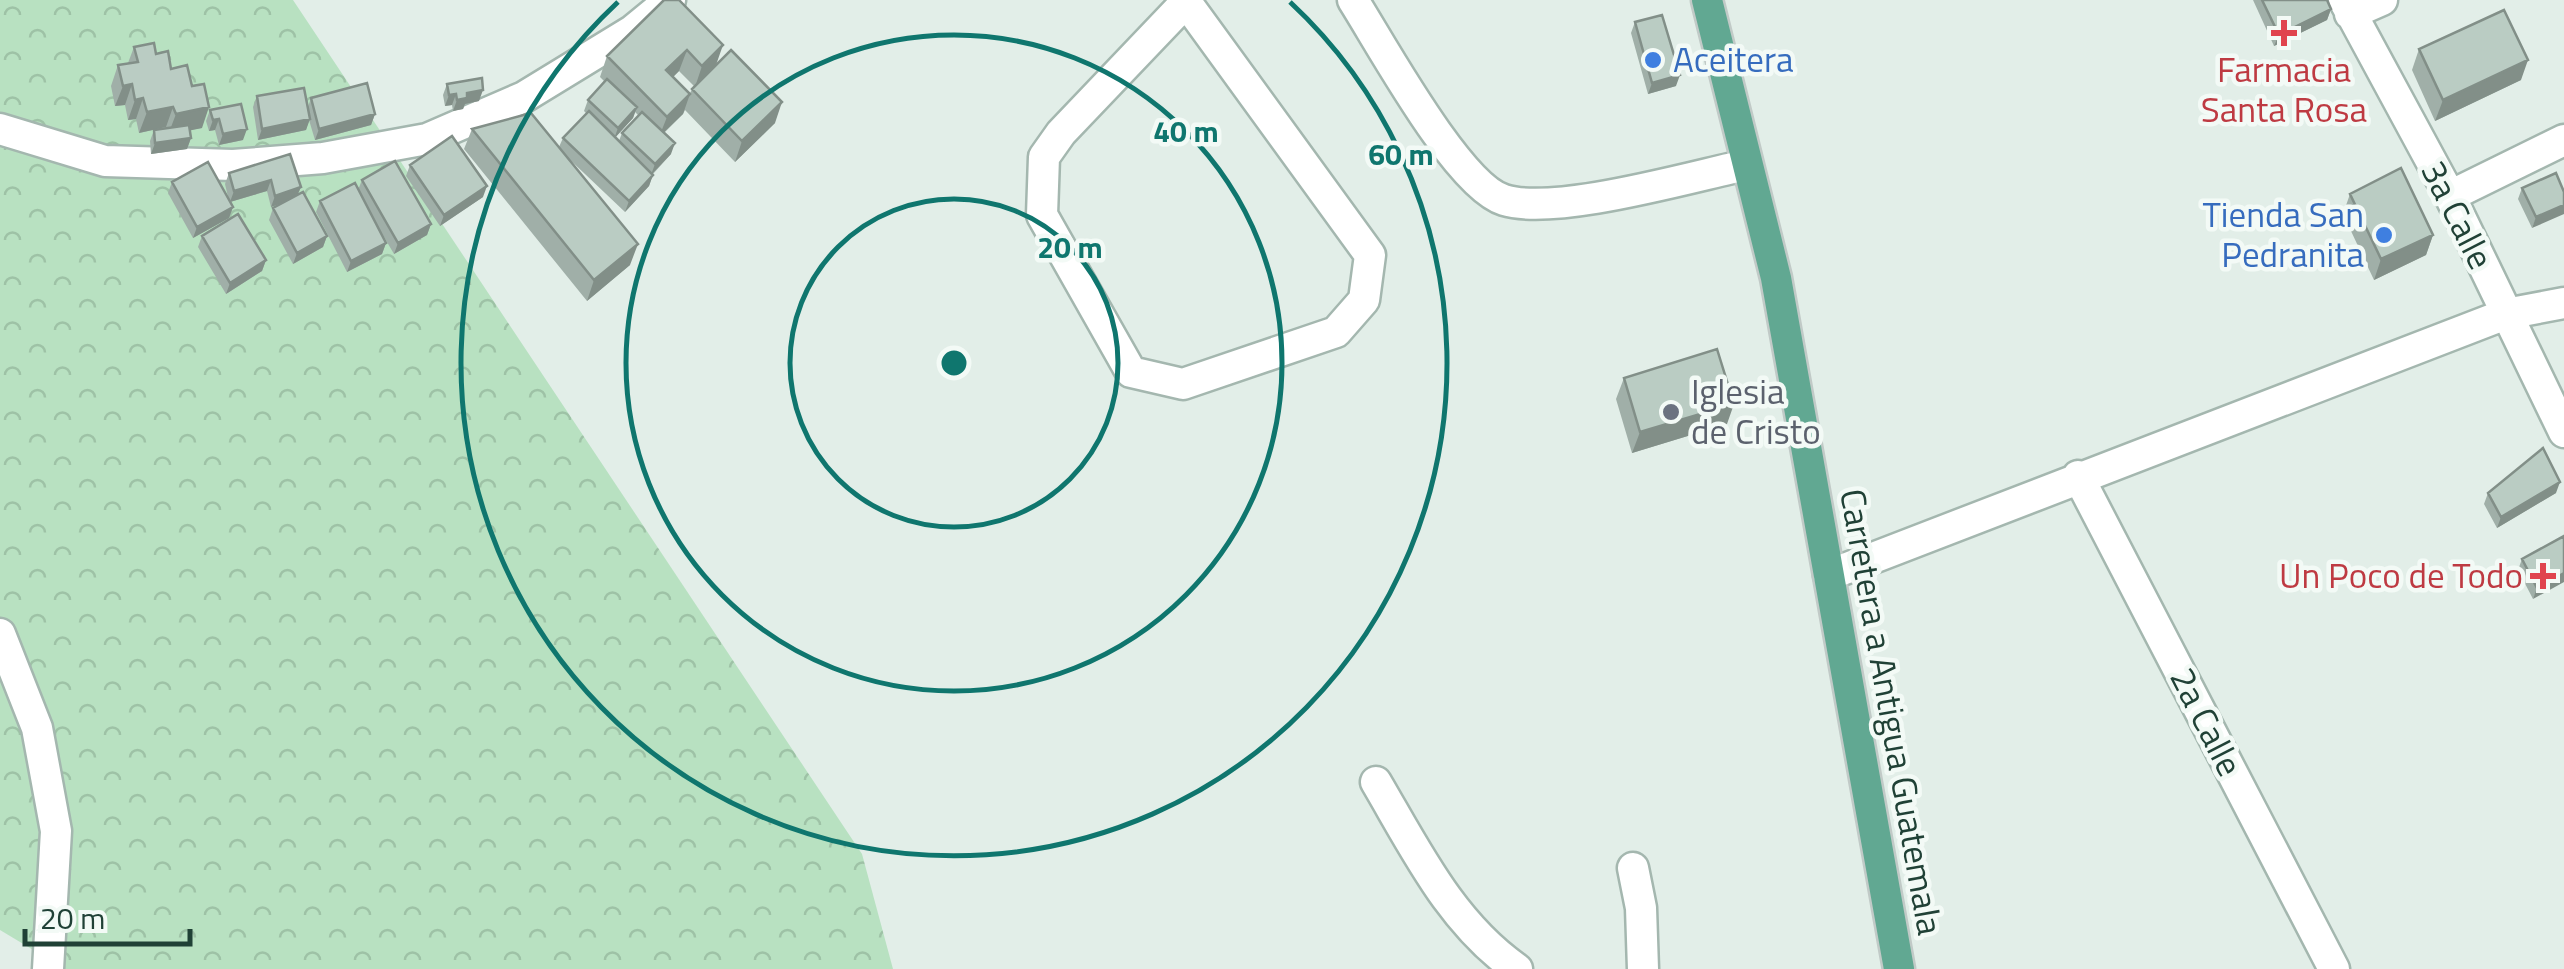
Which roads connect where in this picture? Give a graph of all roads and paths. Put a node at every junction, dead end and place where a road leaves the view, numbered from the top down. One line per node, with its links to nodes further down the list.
1 (670, 0): 7 (street)
2 (1353, 0): 9 (street)
3 (1706, 0): 9 (main road, Carretera a Antigua Guatemala)
4 (2382, 0): 6 (street)
5 (1185, 1): 5 (street)
6 (2347, 7): 10 (street, 3a Calle)
7 (0, 129)
8 (2564, 140): 10 (street)
9 (1746, 165): 15 (main road, Carretera a Antigua Guatemala)
10 (2450, 196): 12 (street, 3a Calle)
11 (2564, 303): 12 (street)
12 (2506, 314): 13 (street, 3a Calle); 14 (street)
13 (2564, 432)
14 (2078, 476): 15 (street); 23 (street, 2a Calle)
15 (1829, 575): 22 (main road, Carretera a Antigua Guatemala)
16 (0, 634): 19 (street)
17 (1376, 782): 20 (street)
18 (1633, 868): 21 (street)
19 (48, 969)
20 (1518, 969)
21 (1643, 969)
22 (1899, 969)
23 (2334, 969)

